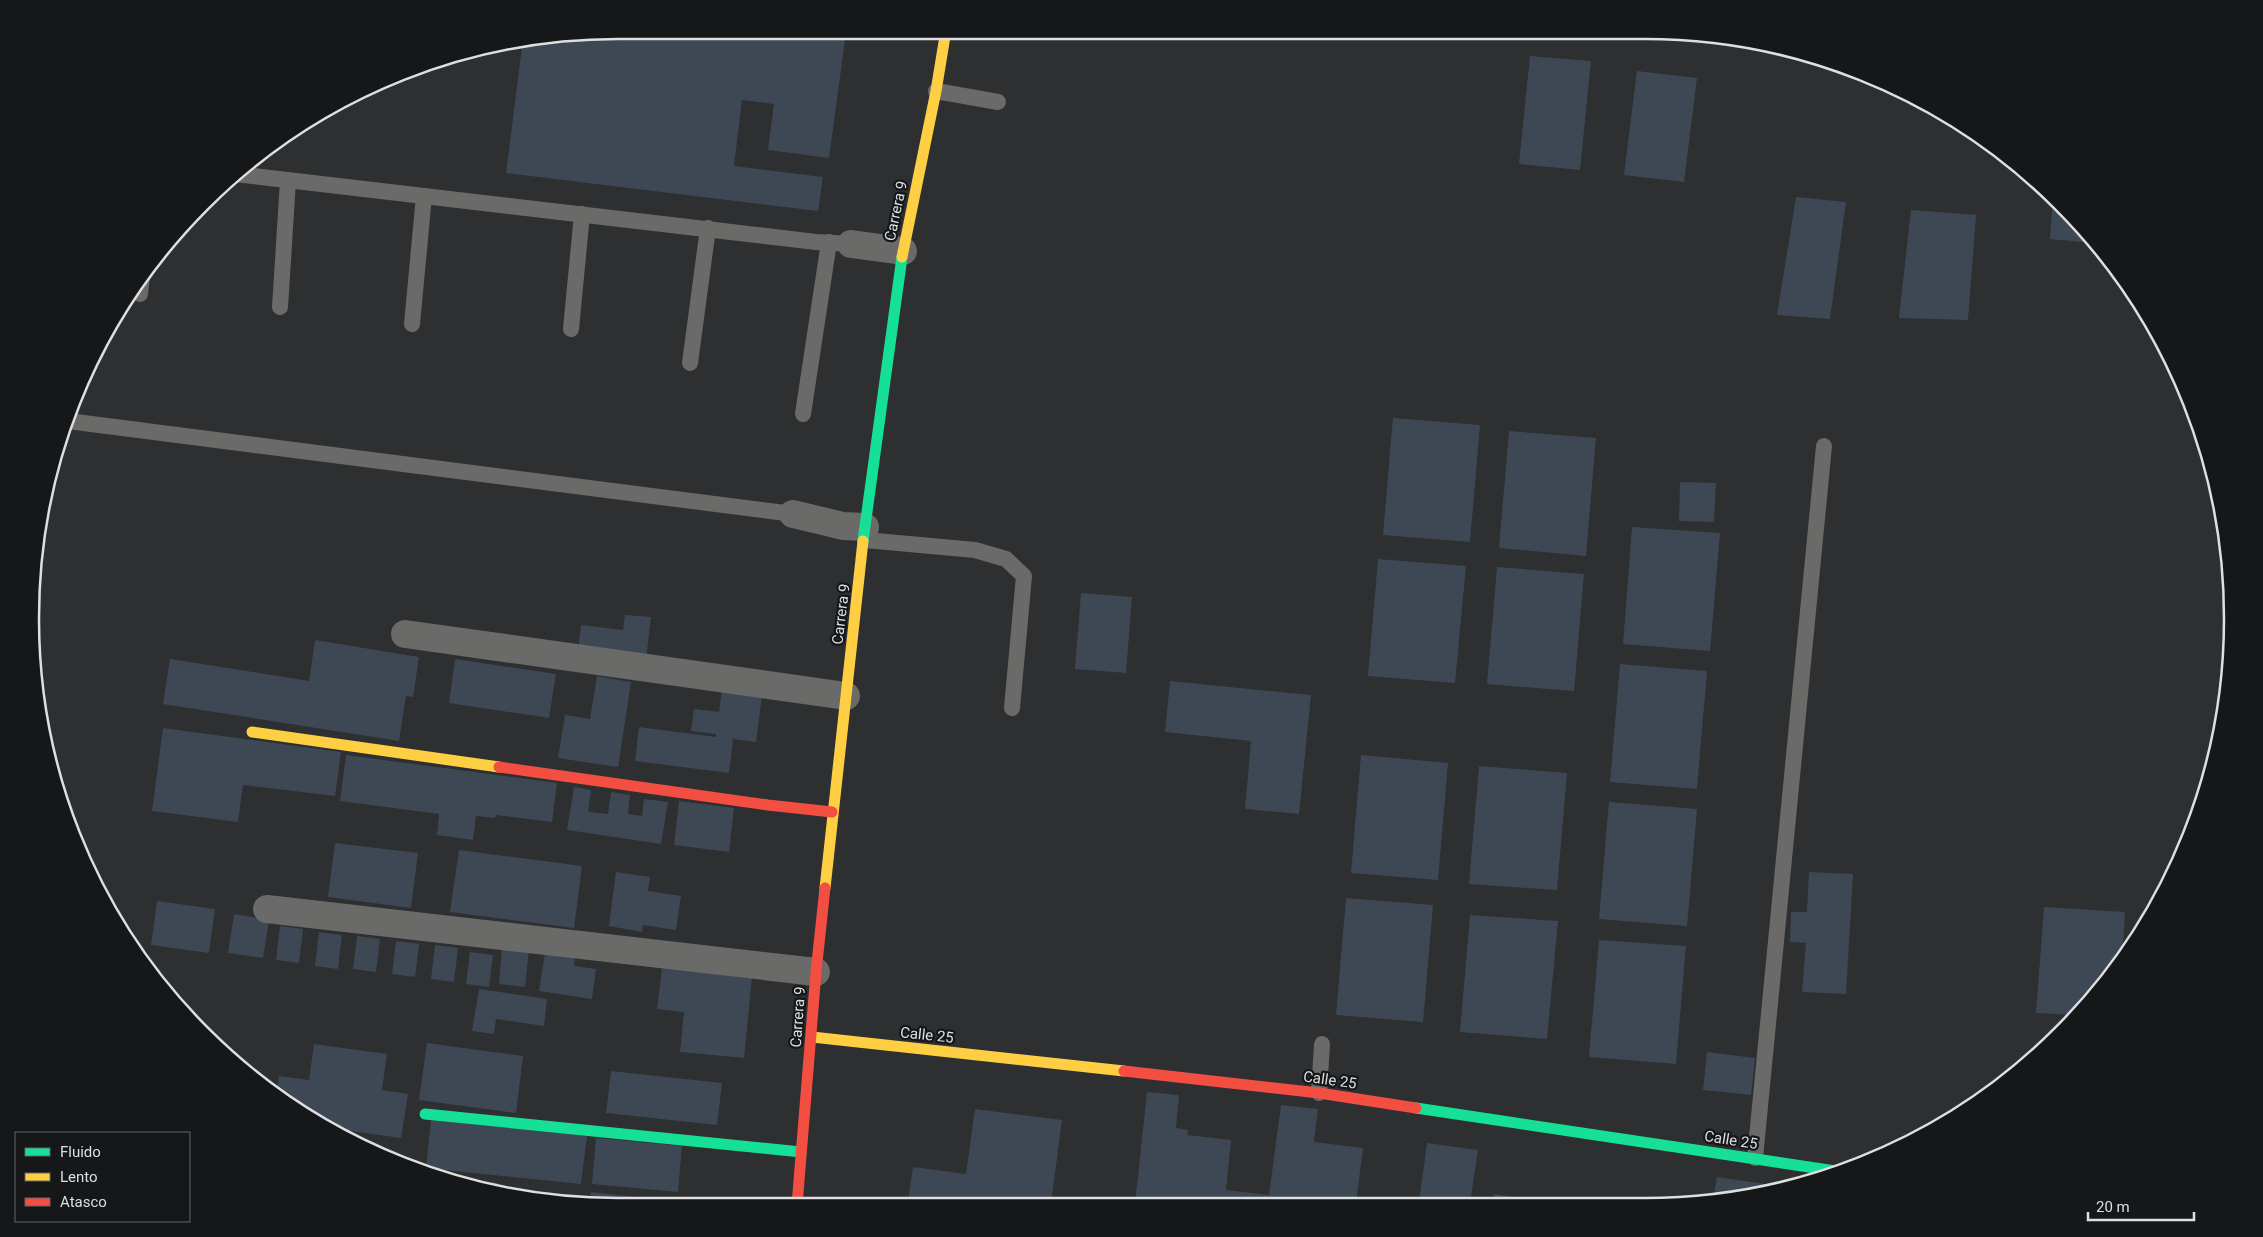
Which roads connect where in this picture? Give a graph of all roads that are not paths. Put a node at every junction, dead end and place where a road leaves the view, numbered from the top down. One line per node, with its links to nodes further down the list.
1 (944, 39): 2 (street, Carrera 9)
2 (936, 91): 3 (lane); 10 (street, Carrera 9)
3 (998, 102)
4 (246, 175): 5 (lane)
5 (288, 181): 6 (lane); 13 (lane)
6 (424, 196): 7 (lane); 14 (lane)
7 (582, 214): 8 (lane); 15 (lane)
8 (708, 228): 9 (lane); 16 (lane)
9 (840, 243): 10 (street); 17 (lane)
10 (902, 251): 21 (street, Carrera 9)
11 (140, 290): 12 (lane)
12 (140, 294)
13 (280, 307)
14 (412, 324)
15 (571, 329)
16 (690, 363)
17 (802, 414)
18 (74, 422): 20 (lane)
19 (1824, 446): 34 (lane)
20 (793, 514): 21 (street)
21 (865, 534): 23 (street, Carrera 9); 24 (lane)
22 (405, 634): 23 (street)
23 (846, 696): 26 (street, Carrera 9)
24 (1012, 708)
25 (252, 732): 26 (street)
26 (832, 812): 28 (street, Carrera 9)
27 (267, 909): 28 (street)
28 (816, 972): 29 (street, Carrera 9)
29 (812, 1037): 31 (street, Calle 25); 33 (street, Carrera 9)
30 (1322, 1044): 31 (lane)
31 (1319, 1093): 34 (street, Calle 25)
32 (425, 1114): 33 (street)
33 (800, 1152): 36 (street, Carrera 9)
34 (1754, 1158): 35 (street, Calle 25)
35 (1824, 1169)
36 (797, 1198)

